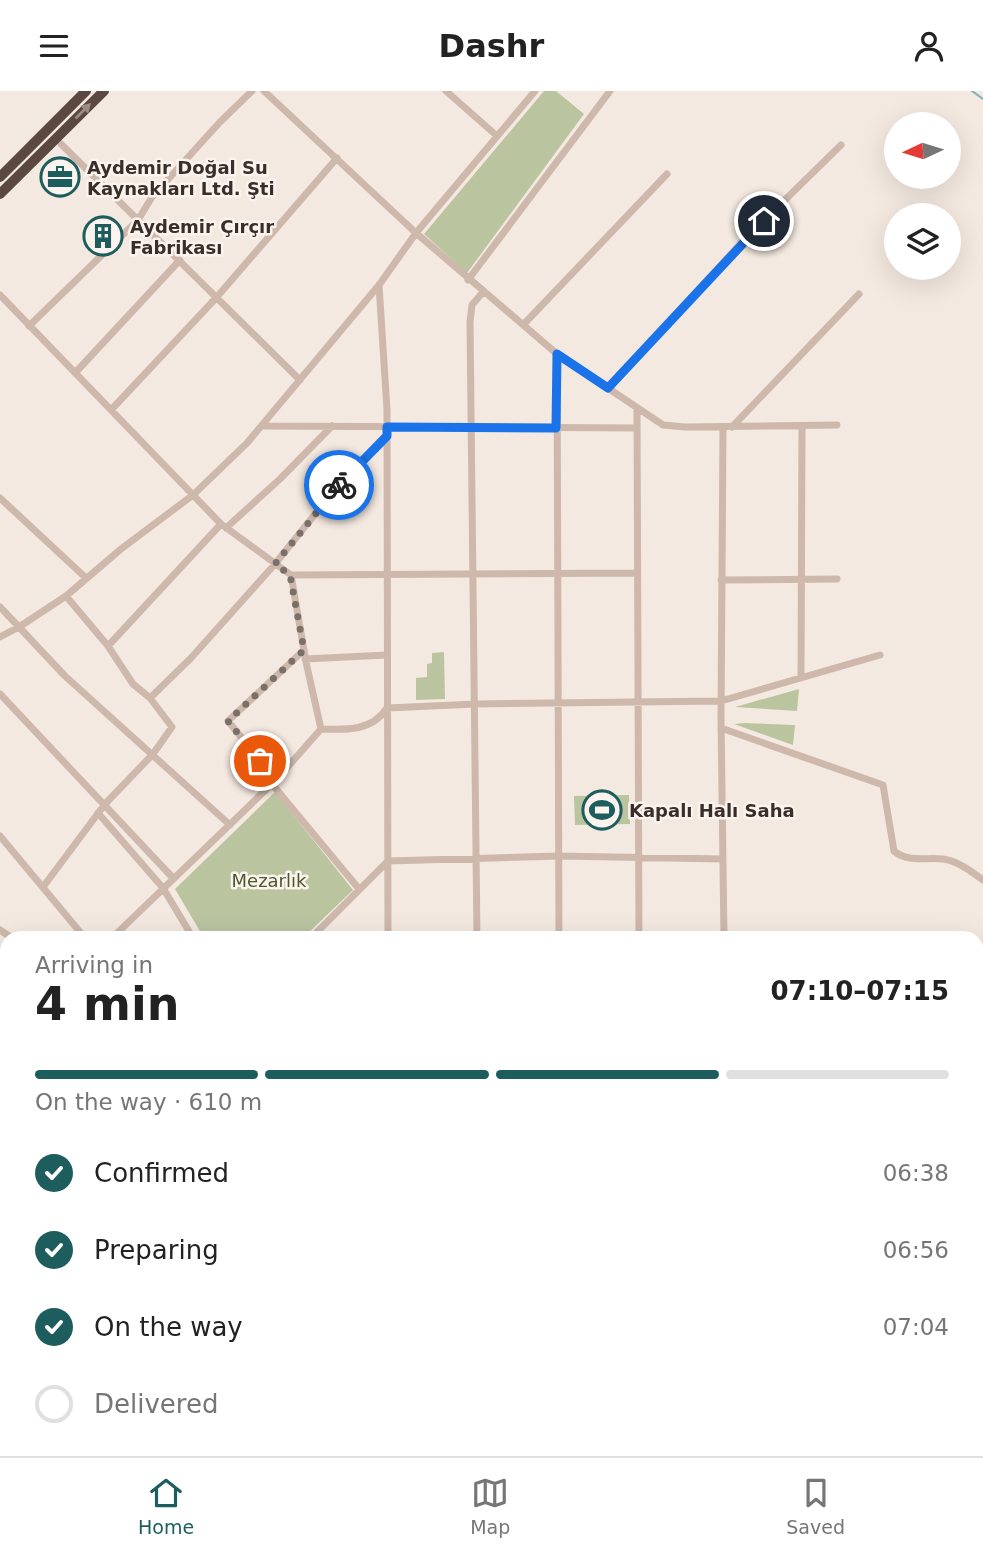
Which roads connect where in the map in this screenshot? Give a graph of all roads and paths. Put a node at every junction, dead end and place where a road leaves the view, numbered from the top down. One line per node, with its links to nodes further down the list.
1 (86, 91): 13 (highway)
2 (104, 91): 14 (highway, one-way to 2)
3 (252, 91): 15 (street)
4 (264, 91): 11 (street)
5 (446, 91): 8 (street)
6 (535, 91): 8 (street)
7 (610, 91): 18 (street)
8 (497, 136): 16 (street)
9 (61, 144): 15 (street)
10 (841, 145): 29 (street)
11 (337, 158): 16 (street); 23 (street)
12 (667, 174): 24 (street)
13 (0, 177)
14 (0, 194)
15 (138, 220): 17 (street); 25 (street)
16 (416, 233): 18 (street); 19 (street)
17 (180, 260): 23 (street); 27 (street)
18 (468, 280): 20 (street)
19 (379, 285): 28 (street); 37 (street)
20 (483, 292): 24 (street); 35 (street)
21 (859, 294): 39 (street)
22 (0, 295): 25 (street)
23 (216, 298): 28 (street); 31 (street)
24 (523, 325): 26 (street)
25 (29, 326): 27 (street)
26 (557, 354): 29 (street); 40 (street)
27 (75, 373): 31 (street)
28 (300, 380): 33 (street)
29 (608, 388): 30 (street)
30 (637, 408): 38 (street); 41 (street)
31 (111, 410): 43 (street)
32 (837, 425): 36 (street)
33 (262, 426): 34 (street); 43 (street)
34 (332, 426): 37 (street); 45 (street)
35 (470, 426): 37 (street); 40 (street); 47 (street)
36 (802, 426): 39 (street); 53 (street)
37 (387, 427): 42 (street)
38 (723, 427): 39 (street); 55 (street)
39 (732, 427)
40 (556, 428): 41 (street); 51 (street)
41 (637, 428): 48 (street)
42 (387, 436): 46 (street); 50 (street)
43 (193, 495): 45 (street); 52 (street)
44 (0, 498): 52 (street)
45 (223, 526): 46 (street); 60 (street)
46 (275, 564): 49 (street); 67 (street)
47 (473, 573): 50 (street); 51 (street); 70 (street)
48 (638, 573): 51 (street); 69 (street)
49 (290, 575): 50 (street); 61 (street)
50 (387, 575): 62 (street)
51 (557, 575): 71 (street)
52 (86, 578): 56 (street)
53 (801, 579): 54 (street); 55 (street); 65 (street)
54 (837, 579)
55 (721, 580): 68 (street)
56 (66, 596): 58 (street); 60 (street)
57 (0, 607): 58 (street)
58 (19, 627): 59 (street); 75 (street)
59 (0, 637)
60 (108, 646): 67 (street)
61 (304, 650): 64 (street); 76 (street)
62 (387, 655): 64 (street); 72 (street)
63 (880, 655): 65 (street)
64 (305, 659): 74 (street)
65 (801, 678): 68 (street)
66 (0, 694): 77 (street)
67 (150, 698): 75 (street)
68 (721, 701): 69 (street); 73 (street)
69 (637, 702): 71 (street); 82 (street)
70 (476, 703): 71 (street); 72 (street); 83 (street)
71 (558, 704): 81 (street)
72 (387, 708): 74 (street); 85 (street)
73 (721, 728): 84 (street); 87 (street)
74 (321, 729): 76 (street)
75 (153, 754): 77 (street); 79 (street)
76 (274, 782): 79 (street); 90 (street)
77 (105, 804): 78 (street); 86 (street)
78 (98, 813): 88 (street); 89 (street)
79 (230, 825): 86 (street)
80 (0, 836): 88 (street)
81 (559, 856): 82 (street); 83 (street); 97 (street)
82 (640, 857): 84 (street); 98 (street)
83 (477, 858): 85 (street); 96 (street)
84 (723, 859): 99 (street)
85 (388, 861): 90 (street); 95 (street)
86 (173, 879): 89 (street)
87 (983, 880)
88 (43, 887): 91 (street)
89 (163, 888): 92 (street); 93 (street)
90 (359, 889): 94 (street)
91 (79, 931)
92 (118, 931)
93 (189, 931)
94 (318, 931)
95 (388, 931)
96 (477, 931)
97 (559, 931)
98 (639, 931)
99 (724, 931)

